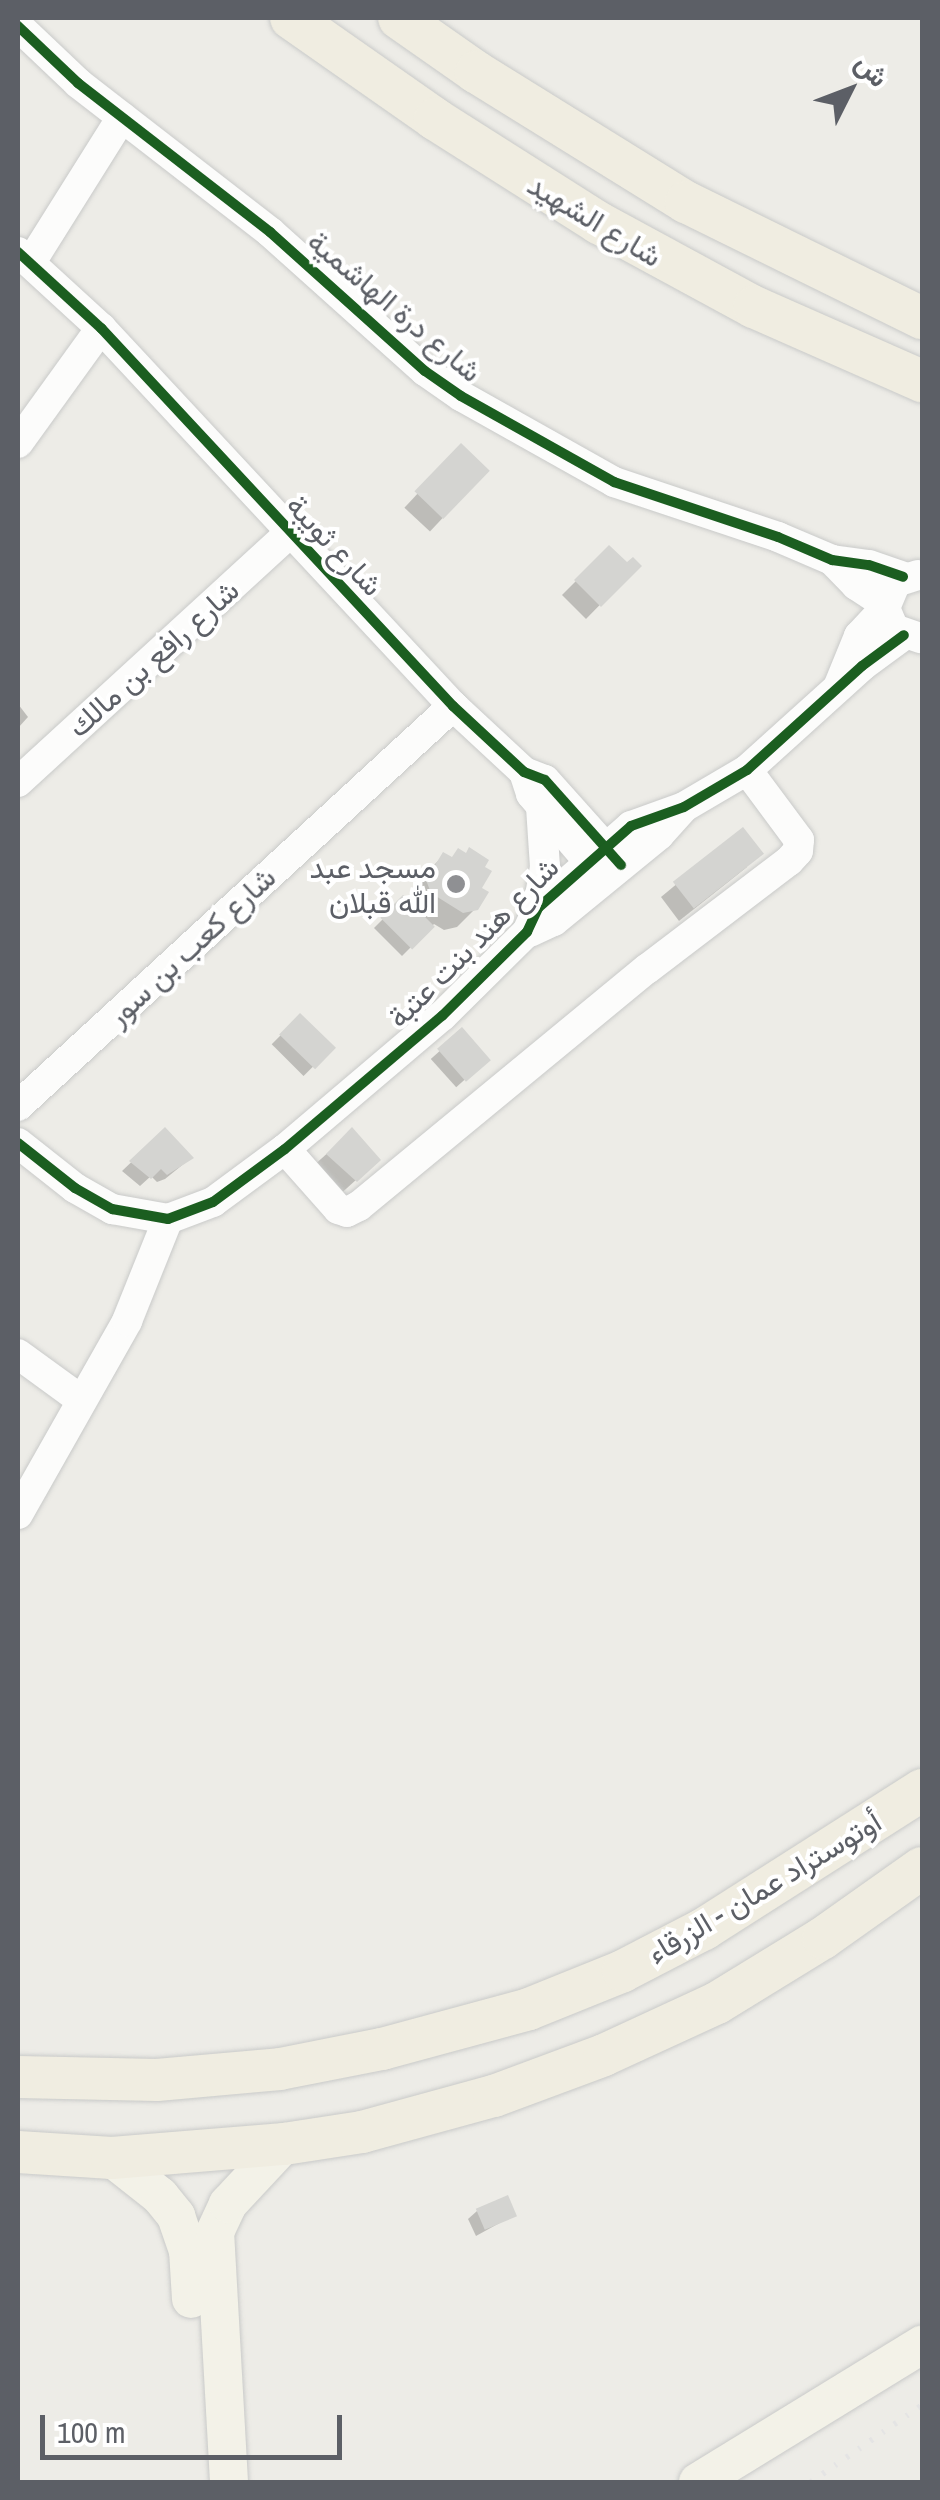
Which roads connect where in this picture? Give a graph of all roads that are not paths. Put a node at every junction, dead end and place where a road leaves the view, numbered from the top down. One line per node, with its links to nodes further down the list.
1 (291, 18): 8 (highway, شارع الشهيد)
2 (399, 18): 6 (highway, شارع الشهيد)
3 (18, 26): 4 (street, شارع درة الهاشمية)
4 (122, 117): 5 (street); 11 (street, شارع درة الهاشمية)
5 (24, 257): 7 (street, شارع ثويبة)
6 (922, 318)
7 (101, 328): 9 (street); 10 (street, شارع ثويبة)
8 (922, 381)
9 (18, 443)
10 (289, 534): 16 (street, شارع ثويبة); 19 (street, شارع رافع بن مالك)
11 (832, 560): 12 (street, شارع درة الهاشمية); 13 (street, شارع درة الهاشمية)
12 (913, 576): 13 (street, شارع هند بنت عتبة)
13 (885, 606): 14 (street, شارع درة الهاشمية); 15 (street, شارع هند بنت عتبة)
14 (913, 636): 15 (street, شارع هند بنت عتبة)
15 (838, 688): 17 (street, شارع هند بنت عتبة)
16 (453, 706): 18 (street, شارع ثويبة); 23 (street, شارع كعب بن سور)
17 (746, 770): 21 (street, شارع هند بنت عتبة); 25 (street)
18 (524, 772): 20 (street, شارع ثويبة); 21 (street, شارع ثويبة)
19 (18, 782)
20 (541, 807): 21 (street, شارع ثويبة); 22 (street)
21 (605, 863): 22 (street, شارع هند بنت عتبة)
22 (533, 920): 25 (street, شارع هند بنت عتبة)
23 (18, 1106)
24 (18, 1145): 26 (street)
25 (286, 1149): 26 (street, شارع هند بنت عتبة)
26 (168, 1219): 28 (street)
27 (18, 1354): 28 (street)
28 (81, 1400): 29 (street)
29 (18, 1514)
30 (922, 1790): 32 (highway, أوتوستراد عمان - الزرقاء)
31 (922, 1868): 33 (highway)
32 (18, 2077)
33 (284, 2144): 35 (highway); 38 (main road)
34 (18, 2152): 35 (highway)
35 (112, 2158): 37 (main road)
36 (922, 2345): 39 (main road)
37 (203, 2482)
38 (229, 2482)
39 (698, 2482)

